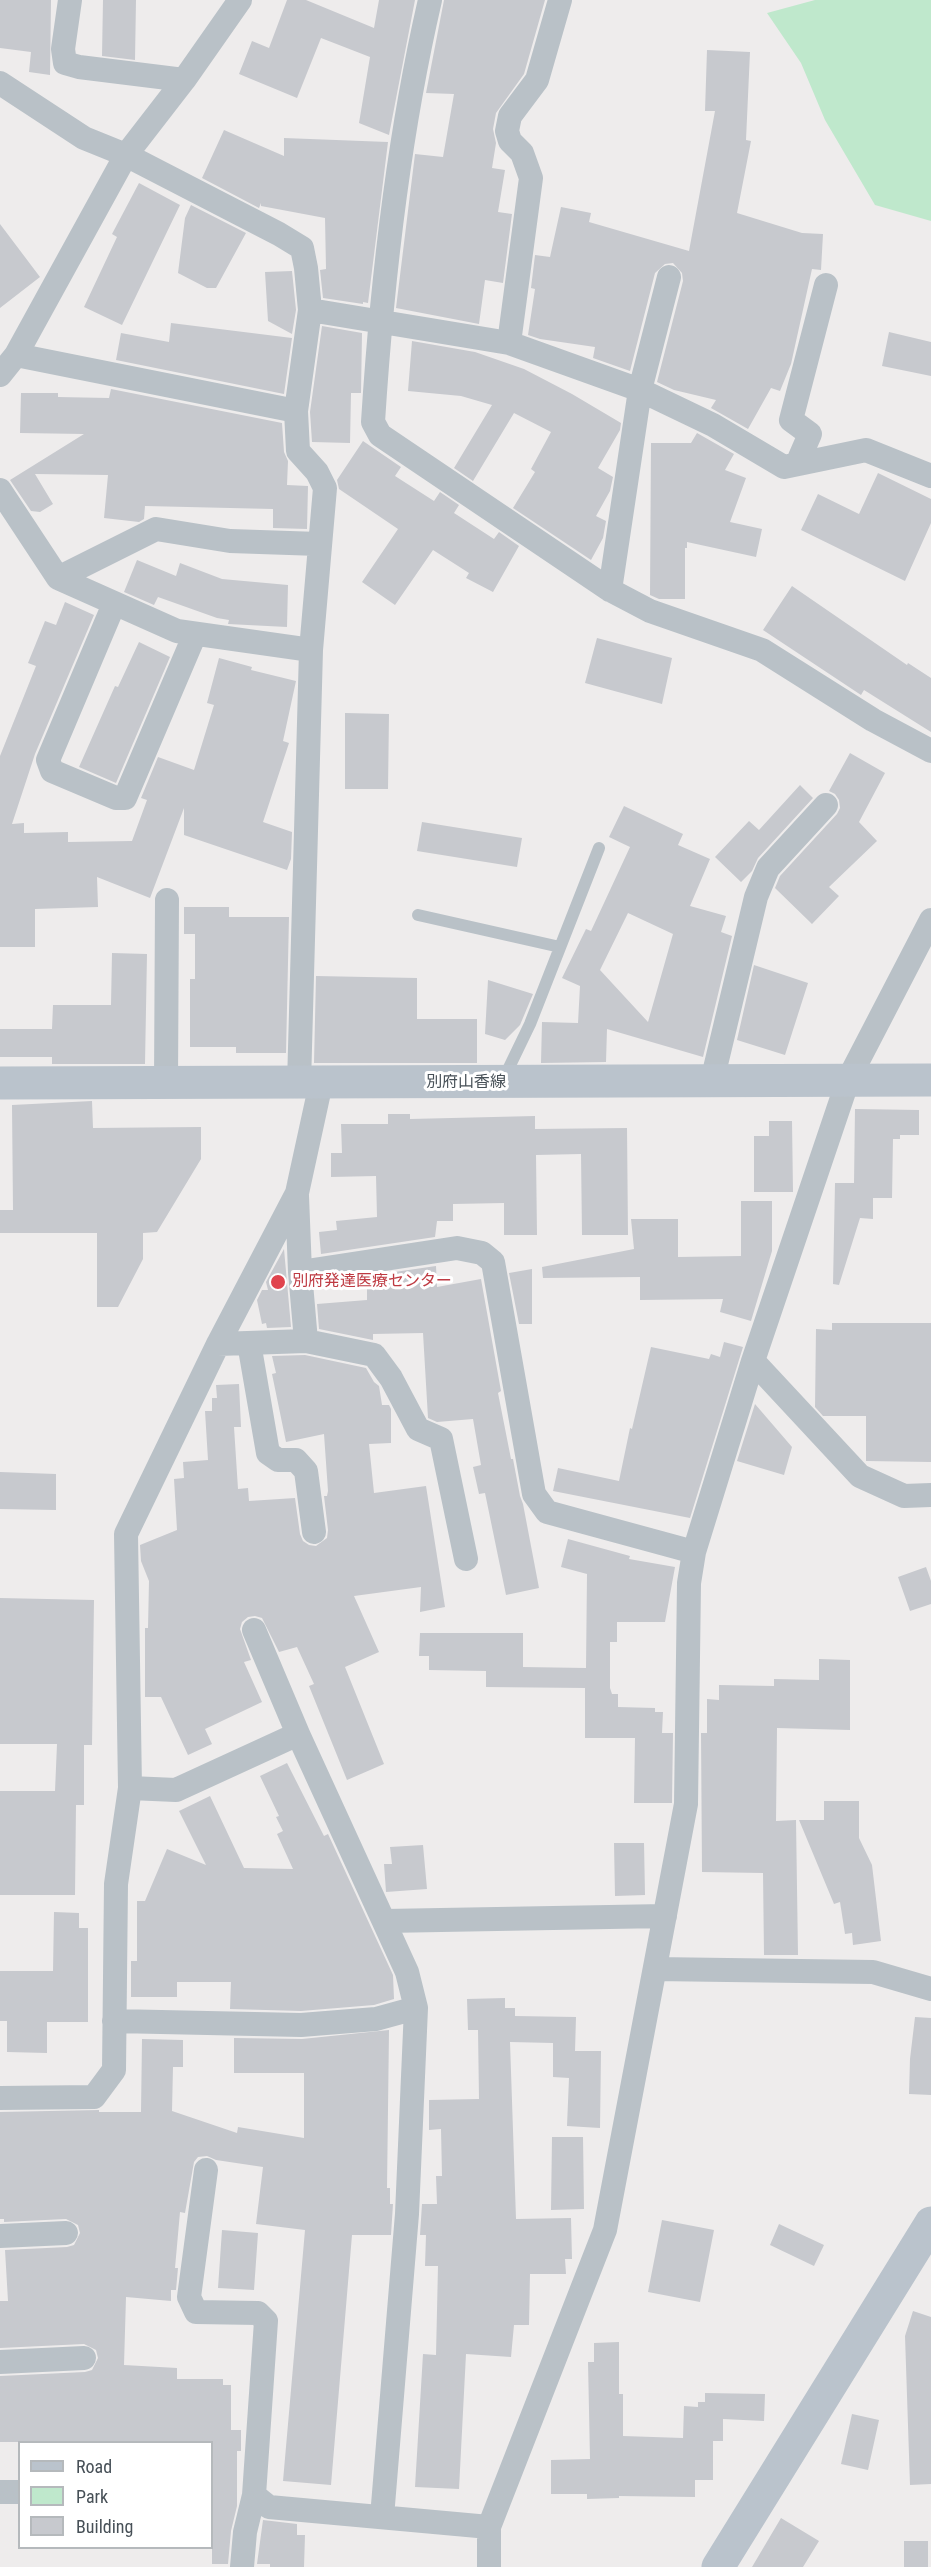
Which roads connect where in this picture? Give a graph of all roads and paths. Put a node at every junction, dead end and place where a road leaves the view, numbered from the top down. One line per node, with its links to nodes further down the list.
1 (69, 0): 5 (street)
2 (240, 0): 5 (street)
3 (430, 0): 11 (street)
4 (561, 0): 12 (street)
5 (184, 80): 7 (street)
6 (0, 83): 7 (street)
7 (126, 155): 10 (street); 13 (street)
8 (669, 277): 15 (street)
9 (826, 285): 17 (street)
10 (310, 310): 11 (street); 16 (street)
11 (379, 321): 12 (street); 22 (street)
12 (509, 343): 15 (street)
13 (16, 355): 14 (street); 16 (street)
14 (0, 375)
15 (640, 390): 17 (street); 22 (street)
16 (296, 411): 20 (street)
17 (797, 464): 18 (street)
18 (931, 476)
19 (0, 490): 21 (street)
20 (319, 544): 21 (street); 25 (street)
21 (58, 578): 23 (street)
22 (610, 590): 26 (street)
23 (114, 604): 24 (street); 24 (street)
24 (195, 634): 25 (street)
25 (311, 650): 38 (street)
26 (931, 751)
27 (826, 805): 35 (street)
28 (599, 848): 32 (lane)
29 (167, 900): 37 (street)
30 (418, 915): 32 (lane)
31 (931, 920): 33 (street)
32 (560, 947): 39 (lane)
33 (848, 1080): 34 (main road, 別府山香線); 35 (main road, 別府山香線); 45 (street)
34 (931, 1080)
35 (712, 1081): 39 (main road, 別府山香線)
36 (0, 1083): 37 (main road, 別府山香線)
37 (166, 1083): 38 (main road, 別府山香線)
38 (310, 1083): 39 (main road, 別府山香線); 40 (street)
39 (501, 1083)
40 (297, 1193): 41 (street); 44 (street)
41 (300, 1272): 42 (street); 48 (street)
42 (306, 1341): 43 (street); 49 (street)
43 (249, 1343): 44 (street); 47 (street)
44 (218, 1344): 52 (street)
45 (753, 1361): 46 (street); 48 (street)
46 (931, 1495)
47 (314, 1532)
48 (694, 1552): 53 (street)
49 (466, 1559)
50 (254, 1630): 51 (street)
51 (298, 1734): 52 (street); 54 (street)
52 (130, 1788): 58 (street)
53 (665, 1916): 54 (street); 55 (street)
54 (385, 1921): 57 (street)
55 (655, 1969): 56 (street); 70 (street)
56 (931, 1989)
57 (416, 2008): 58 (street); 69 (street)
58 (114, 2021): 59 (street)
59 (0, 2098)
60 (206, 2170): 68 (street)
61 (931, 2223): 73 (main road)
62 (66, 2233): 63 (street)
63 (0, 2236)
64 (84, 2358): 65 (street)
65 (0, 2362)
66 (0, 2492): 67 (street)
67 (18, 2492)
68 (254, 2495): 69 (street); 71 (street)
69 (382, 2517): 70 (street)
70 (489, 2527): 72 (street)
71 (242, 2567)
72 (489, 2567)
73 (718, 2567)

